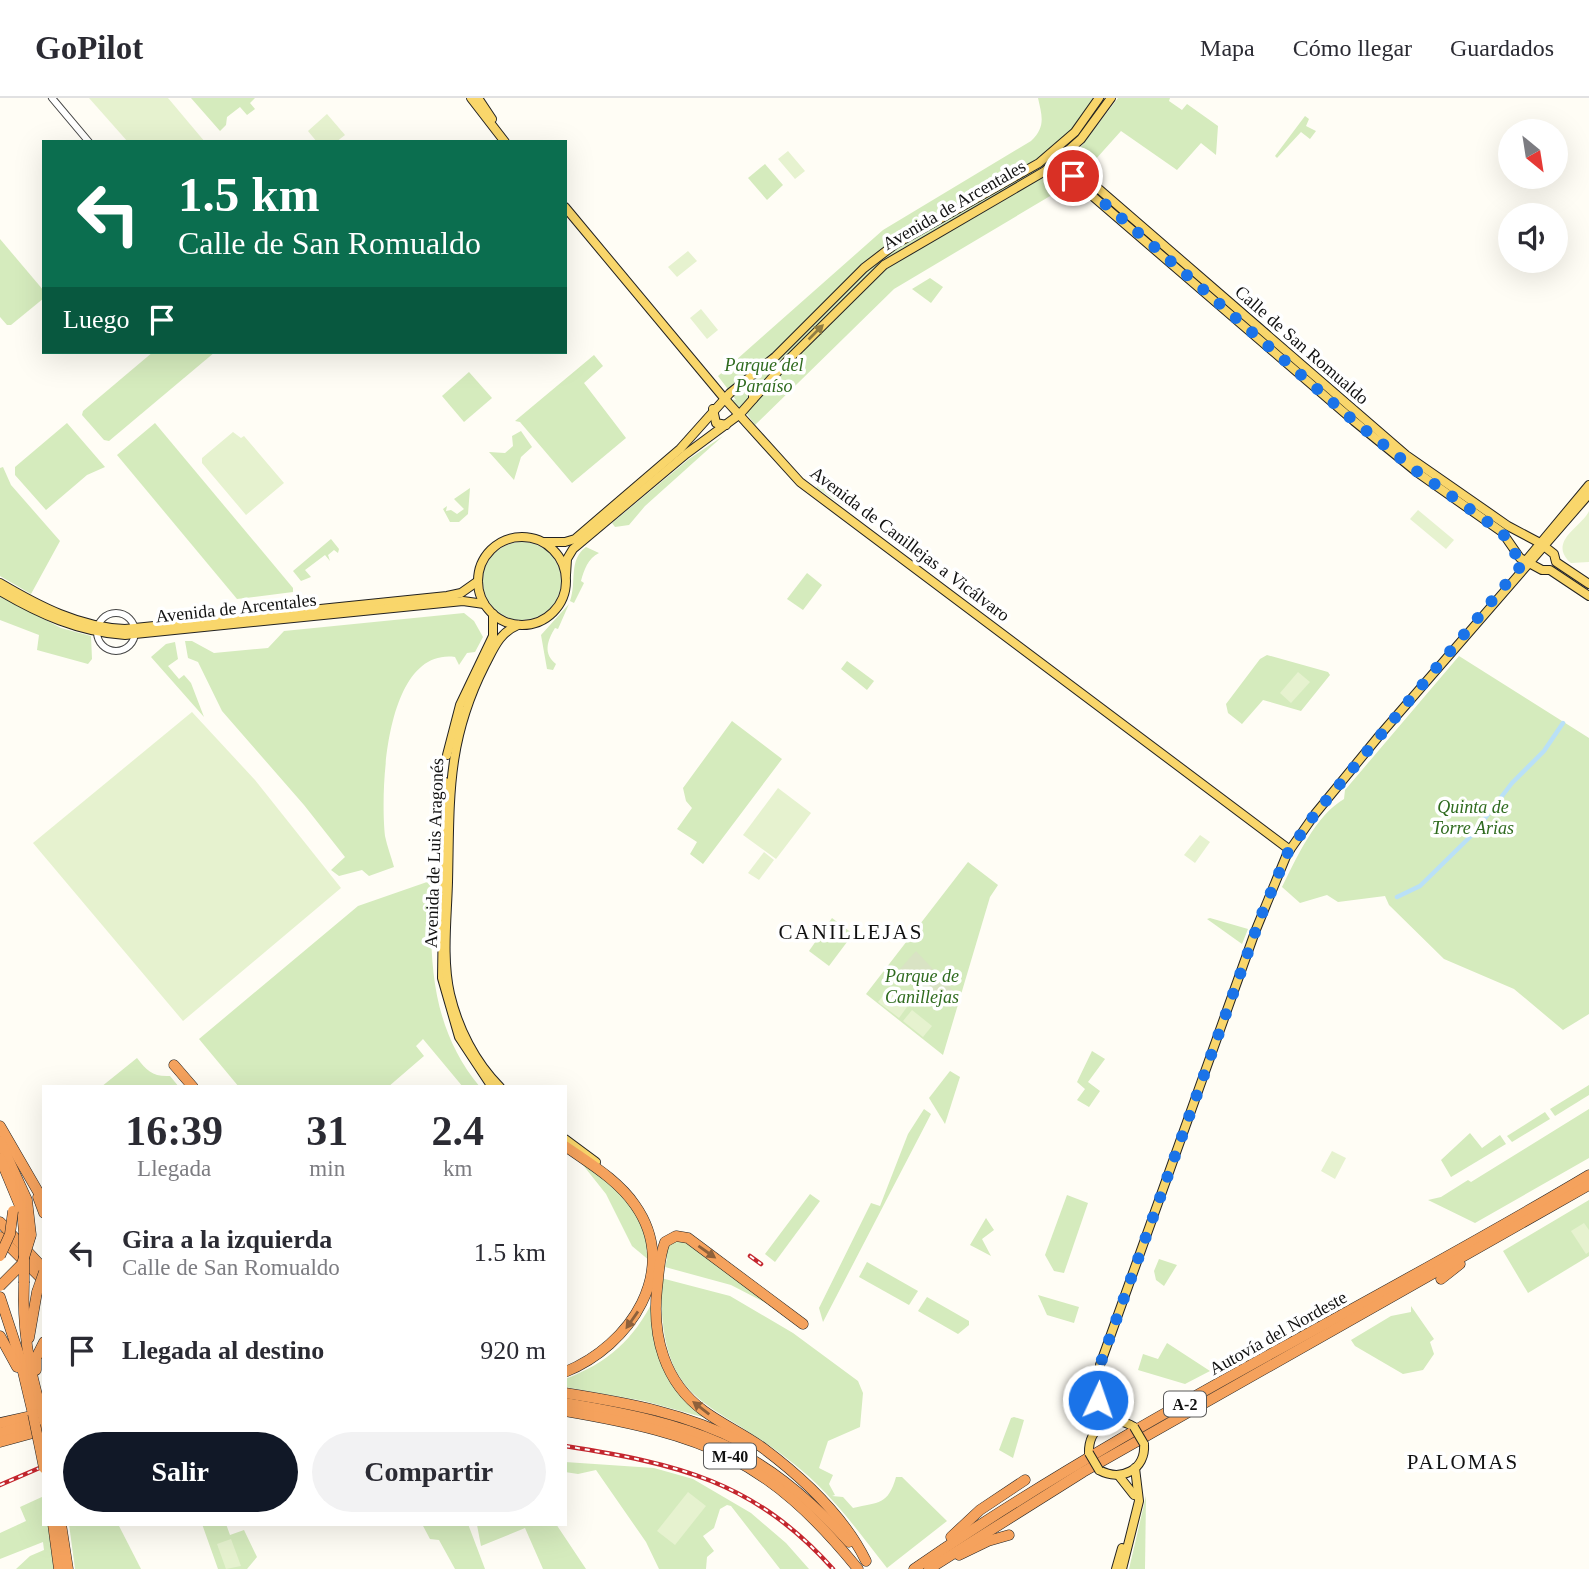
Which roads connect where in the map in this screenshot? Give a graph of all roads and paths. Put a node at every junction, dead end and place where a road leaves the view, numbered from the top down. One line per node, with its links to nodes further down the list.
1 (52, 98): 7 (street)
2 (471, 98): 8 (main road)
3 (1099, 98): 6 (main road, Avenida de Arcentales)
4 (1111, 98): 10 (main road, Avenida de Arcentales)
5 (480, 100): 9 (main road)
6 (1075, 132): 11 (main road); 13 (main road, Avenida de Arcentales)
7 (87, 140)
8 (503, 140)
9 (510, 140)
10 (1072, 148): 11 (main road, Avenida de Arcentales); 12 (main road)
11 (1059, 158): 12 (main road); 13 (main road); 14 (main road); 15 (main road, Avenida de Arcentales)
12 (1070, 161): 26 (main road, Calle de San Romualdo)
13 (1040, 163): 18 (main road, Avenida de Arcentales)
14 (1061, 169): 15 (main road); 29 (main road, Calle de San Romualdo)
15 (1020, 187): 19 (main road, Avenida de Arcentales, one-way to 15)
16 (567, 209): 20 (main road, Avenida de Canillejas a Vicálvaro)
17 (567, 216): 20 (main road, Avenida de Canillejas a Vicálvaro)
18 (741, 382): 19 (main road); 20 (main road, Avenida de Arcentales)
19 (753, 399): 22 (main road, Avenida de Arcentales)
20 (723, 400): 21 (main road, Avenida de Arcentales); 22 (main road, Avenida de Canillejas a Vicálvaro)
21 (713, 409): 23 (main road); 27 (main road, Avenida de Arcentales)
22 (738, 415): 23 (main road, Avenida de Arcentales); 45 (main road, Avenida de Canillejas a Vicálvaro)
23 (722, 425): 33 (main road, Avenida de Arcentales)
24 (1589, 485): 28 (main road)
25 (1589, 494): 28 (main road)
26 (1526, 537): 28 (main road, Calle de San Romualdo); 29 (main road)
27 (544, 542): 33 (main road); 34 (main road)
28 (1542, 545): 30 (main road); 31 (main road)
29 (1514, 549): 31 (main road, Calle de San Romualdo)
30 (1556, 562): 32 (main road); 35 (main road)
31 (1528, 563): 32 (main road); 45 (main road)
32 (1550, 570): 35 (main road)
33 (566, 575): 42 (main road)
34 (478, 581): 40 (main road); 44 (main road, Avenida de Arcentales)
35 (1576, 581): 37 (main road); 39 (main road)
36 (0, 583): 43 (main road, Avenida de Arcentales)
37 (1589, 584)
38 (0, 591): 43 (main road, Avenida de Arcentales)
39 (1589, 596)
40 (484, 604): 41 (main road); 44 (main road, Avenida de Arcentales)
41 (493, 614): 42 (main road); 48 (main road, Avenida de Luis Aragonés)
42 (517, 625): 49 (main road, Avenida de Luis Aragonés)
43 (97, 629): 44 (main road, Avenida de Arcentales); 44 (street); 44 (street)
44 (136, 631)
45 (1289, 852): 83 (main road)
46 (174, 1065): 47 (highway)
47 (191, 1085)
48 (491, 1085)
49 (498, 1085)
50 (0, 1126): 59 (highway)
51 (567, 1140): 56 (main road)
52 (0, 1142): 66 (highway)
53 (567, 1148): 80 (highway, one-way to 80)
54 (0, 1158): 55 (highway)
55 (3, 1167): 66 (highway); 68 (highway, bridge)
56 (613, 1175): 69 (highway)
57 (1589, 1175): 102 (highway, Autovía del Nordeste / A-2)
58 (1589, 1185): 63 (highway, Autovía del Nordeste / A-2)
59 (36, 1189): 61 (highway); 62 (highway)
60 (1589, 1191): 63 (highway)
61 (42, 1199)
62 (42, 1207)
63 (1529, 1219): 65 (highway, Autovía del Nordeste / A-2)
64 (0, 1222): 70 (highway)
65 (1519, 1225): 72 (highway, A-2); 99 (highway, Autovía del Nordeste / A-2)
66 (28, 1234): 74 (highway, bridge); 79 (highway, bridge)
67 (0, 1237): 73 (highway)
68 (0, 1256)
69 (660, 1261): 76 (highway, one-way to 76); 92 (highway, one-way to 69)
70 (42, 1268)
71 (42, 1276): 79 (highway, bridge)
72 (1441, 1279)
73 (42, 1280)
74 (0, 1286)
75 (0, 1297): 85 (highway)
76 (803, 1324)
77 (0, 1336): 85 (highway)
78 (42, 1346): 85 (highway)
79 (29, 1349): 85 (highway)
80 (567, 1371)
81 (567, 1393): 92 (highway)
82 (567, 1403): 100 (highway, M-40)
83 (1101, 1409): 86 (main road); 88 (main road)
84 (567, 1411): 100 (highway, M-40)
85 (41, 1416): 87 (highway); 89 (highway)
86 (1113, 1421): 88 (main road); 93 (main road, bridge)
87 (0, 1423)
88 (1100, 1427): 94 (main road, bridge)
89 (0, 1431)
90 (42, 1431): 91 (highway)
91 (0, 1442)
92 (777, 1461): 100 (highway)
93 (1135, 1468): 94 (main road); 104 (main road)
94 (1119, 1476): 103 (main road)
95 (1025, 1480): 102 (highway)
96 (54, 1526): 101 (highway)
97 (62, 1526): 101 (highway)
98 (1009, 1535): 99 (highway)
99 (932, 1566)
100 (867, 1567)
101 (65, 1568)
102 (914, 1569)
103 (1116, 1569)
104 (1122, 1569)

